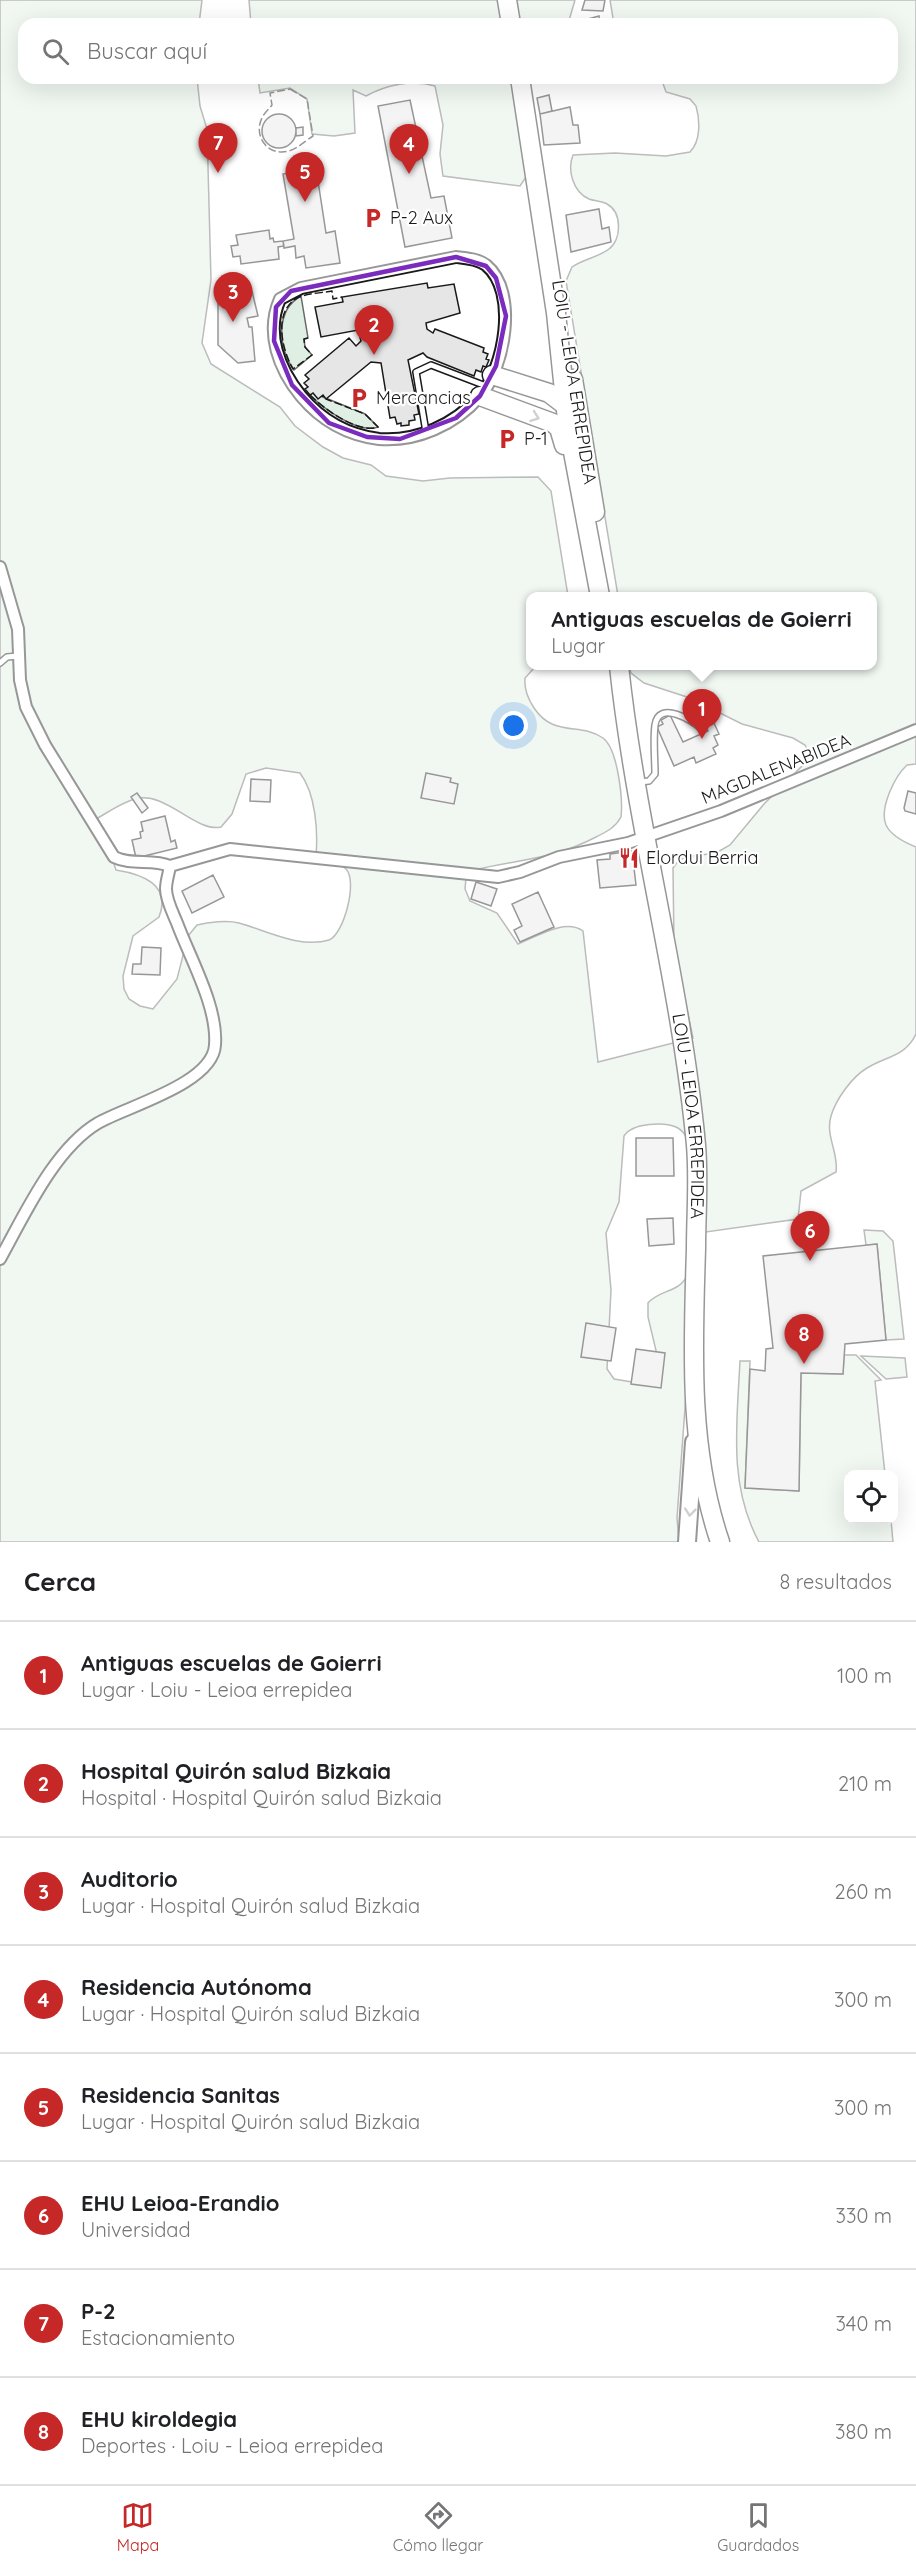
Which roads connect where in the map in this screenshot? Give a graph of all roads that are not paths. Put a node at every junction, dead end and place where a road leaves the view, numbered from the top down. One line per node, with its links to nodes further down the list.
1 (507, 0): 2 (main road)
2 (510, 18)
3 (521, 84): 4 (main road, LOIU - LEIOA ERREPIDEA)
4 (535, 168): 5 (main road, LOIU - LEIOA ERREPIDEA); 11 (main road, LOIU - LEIOA ERREPIDEA)
5 (539, 215): 7 (main road); 8 (main road, LOIU - LEIOA ERREPIDEA)
6 (486, 386): 7 (main road); 9 (main road); 10 (street); 10 (lane); 10 (street)
7 (526, 386): 8 (main road); 9 (main road)
8 (565, 404): 11 (main road); 14 (main road, LOIU - LEIOA ERREPIDEA)
9 (509, 407): 13 (main road, one-way to 13)
10 (427, 432)
11 (599, 536): 15 (main road, LOIU - LEIOA ERREPIDEA)
12 (0, 567): 16 (street)
13 (592, 592)
14 (599, 592)
15 (608, 592)
16 (18, 656): 17 (lane); 25 (street)
17 (0, 663)
18 (616, 670): 20 (main road, LOIU - LEIOA ERREPIDEA)
19 (620, 670): 20 (main road, LOIU - LEIOA ERREPIDEA)
20 (622, 692): 23 (main road, LOIU - LEIOA ERREPIDEA)
21 (703, 730): 23 (lane)
22 (916, 730): 24 (street, MAGDALENABIDEA)
23 (637, 782): 24 (main road, LOIU - LEIOA ERREPIDEA)
24 (646, 835): 25 (street, MAGDALENABIDEA); 27 (main road, LOIU - LEIOA ERREPIDEA)
25 (170, 866): 26 (street)
26 (0, 1259)
27 (695, 1411): 28 (main road, one-way to 28); 29 (main road, LOIU - LEIOA ERREPIDEA)
28 (687, 1542)
29 (720, 1542)

